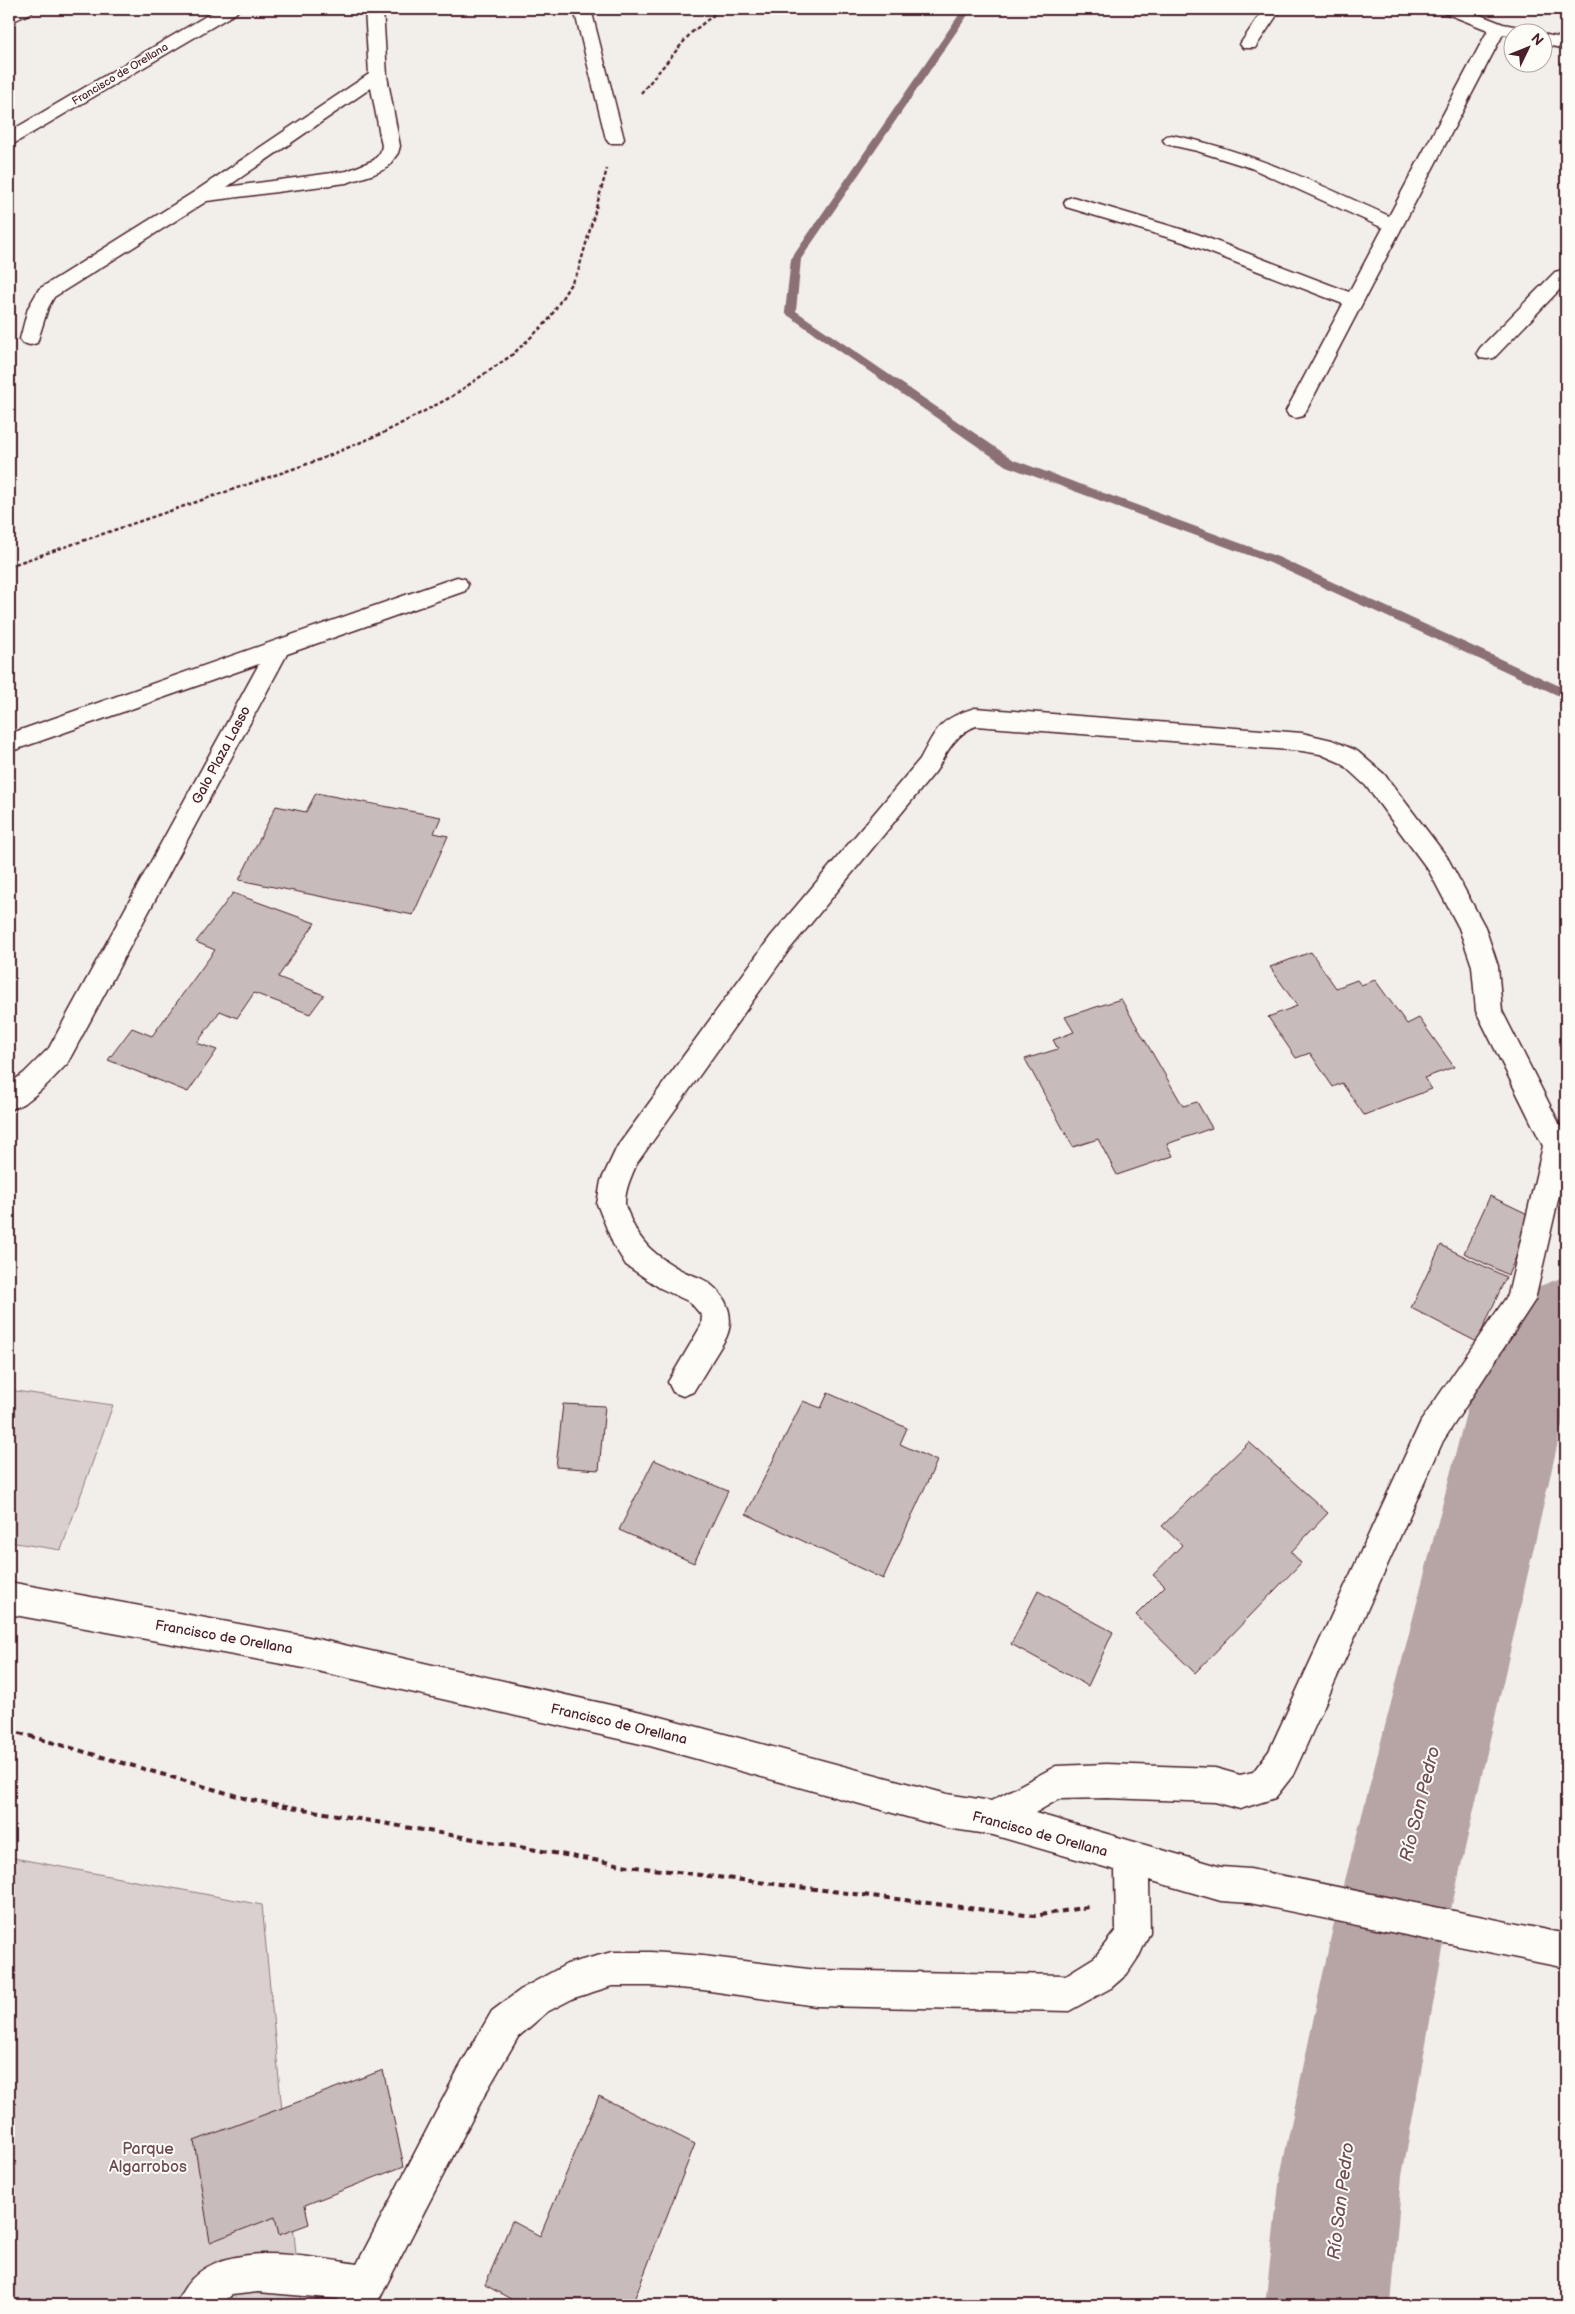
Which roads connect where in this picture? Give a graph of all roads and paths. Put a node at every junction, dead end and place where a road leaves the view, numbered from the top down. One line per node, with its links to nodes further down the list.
1 (25, 9): 8 (street)
2 (230, 9): 15 (street, Francisco de Orellana)
3 (374, 9): 14 (street)
4 (582, 9): 16 (street)
5 (721, 9): 16 (path)
6 (1272, 9): 12 (street)
7 (1450, 9): 9 (street)
8 (9, 18)
9 (1498, 28): 10 (street); 20 (street)
10 (1502, 29)
11 (1552, 40): 13 (street)
12 (1249, 44)
13 (1566, 44)
14 (378, 76): 18 (street); 18 (street)
15 (9, 139)
16 (615, 139): 26 (path)
17 (1172, 140): 20 (street)
18 (201, 196): 23 (street)
19 (1073, 203): 22 (street)
20 (1395, 226): 22 (street)
21 (1566, 275): 24 (street)
22 (1354, 302): 25 (street)
23 (30, 339)
24 (1487, 354)
25 (1296, 411)
26 (9, 566)
27 (457, 585): 28 (street)
28 (279, 648): 29 (street); 30 (street, Galo Plaza Lasso)
29 (9, 743)
30 (9, 1099)
31 (683, 1382): 34 (street)
32 (9, 1598): 34 (street, Francisco de Orellana)
33 (9, 1730): 36 (path)
34 (993, 1818): 35 (street, Francisco de Orellana)
35 (1132, 1860): 37 (street, Francisco de Orellana); 38 (street)
36 (1094, 1906)
37 (1547, 1946)
38 (362, 2294): 39 (street)
39 (194, 2305)

